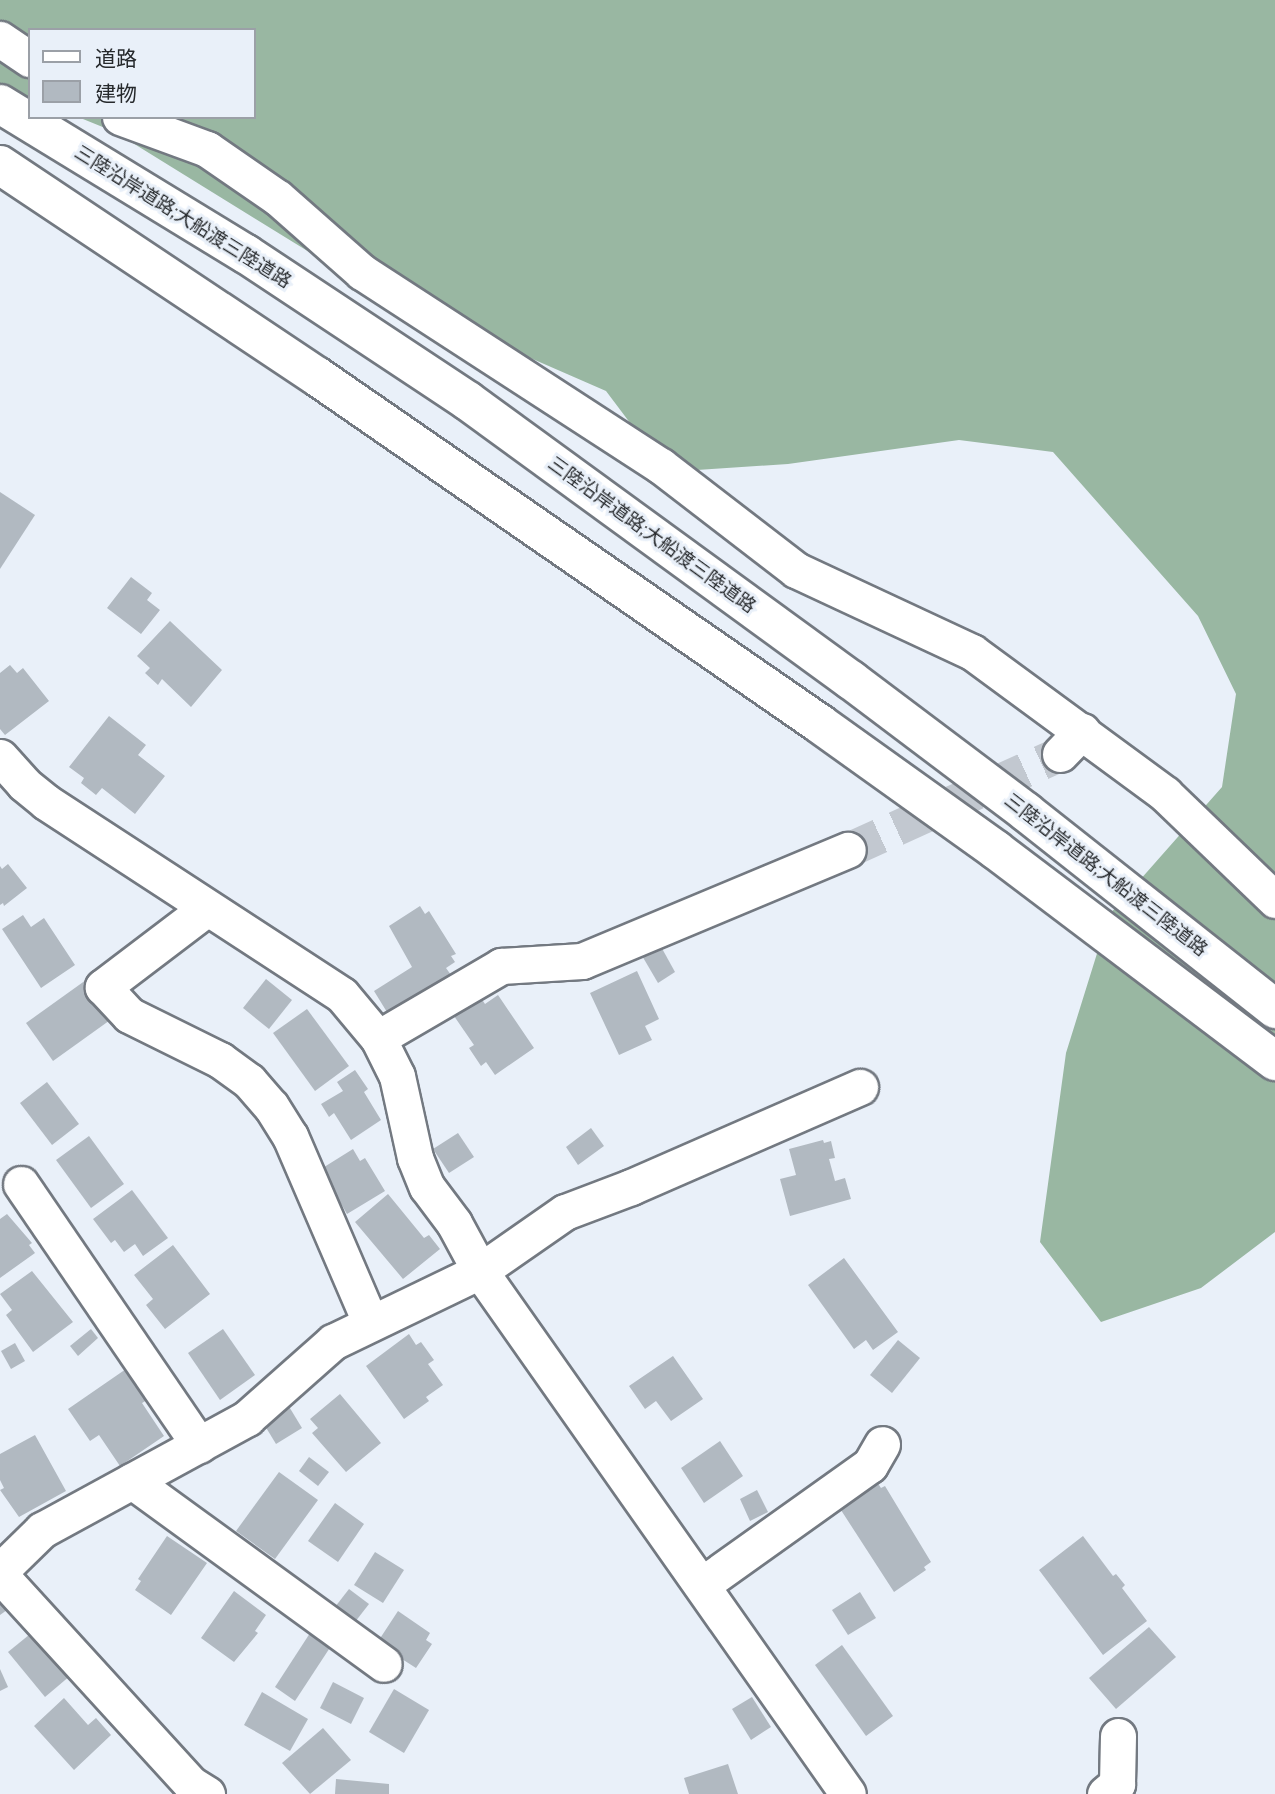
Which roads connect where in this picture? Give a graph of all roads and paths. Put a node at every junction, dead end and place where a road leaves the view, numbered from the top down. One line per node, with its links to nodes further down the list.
1 (0, 39): 2 (street)
2 (28, 58)
3 (0, 104): 10 (highway, 三陸沿岸道路;大船渡三陸道路)
4 (125, 119): 8 (street)
5 (0, 165): 12 (highway)
6 (0, 757): 9 (street)
7 (848, 850): 11 (street)
8 (1275, 900)
9 (207, 908): 11 (street); 16 (street)
10 (1275, 1009)
11 (378, 1038): 15 (street)
12 (1275, 1061)
13 (860, 1087): 15 (street)
14 (21, 1184): 18 (street)
15 (480, 1271): 16 (street); 21 (street)
16 (370, 1322): 18 (street)
17 (882, 1444): 21 (street)
18 (200, 1445): 19 (street)
19 (132, 1481): 20 (street); 22 (street)
20 (0, 1573): 24 (street)
21 (703, 1584): 25 (street)
22 (384, 1664)
23 (1118, 1736): 26 (street)
24 (207, 1794)
25 (848, 1794)
26 (1105, 1794)

